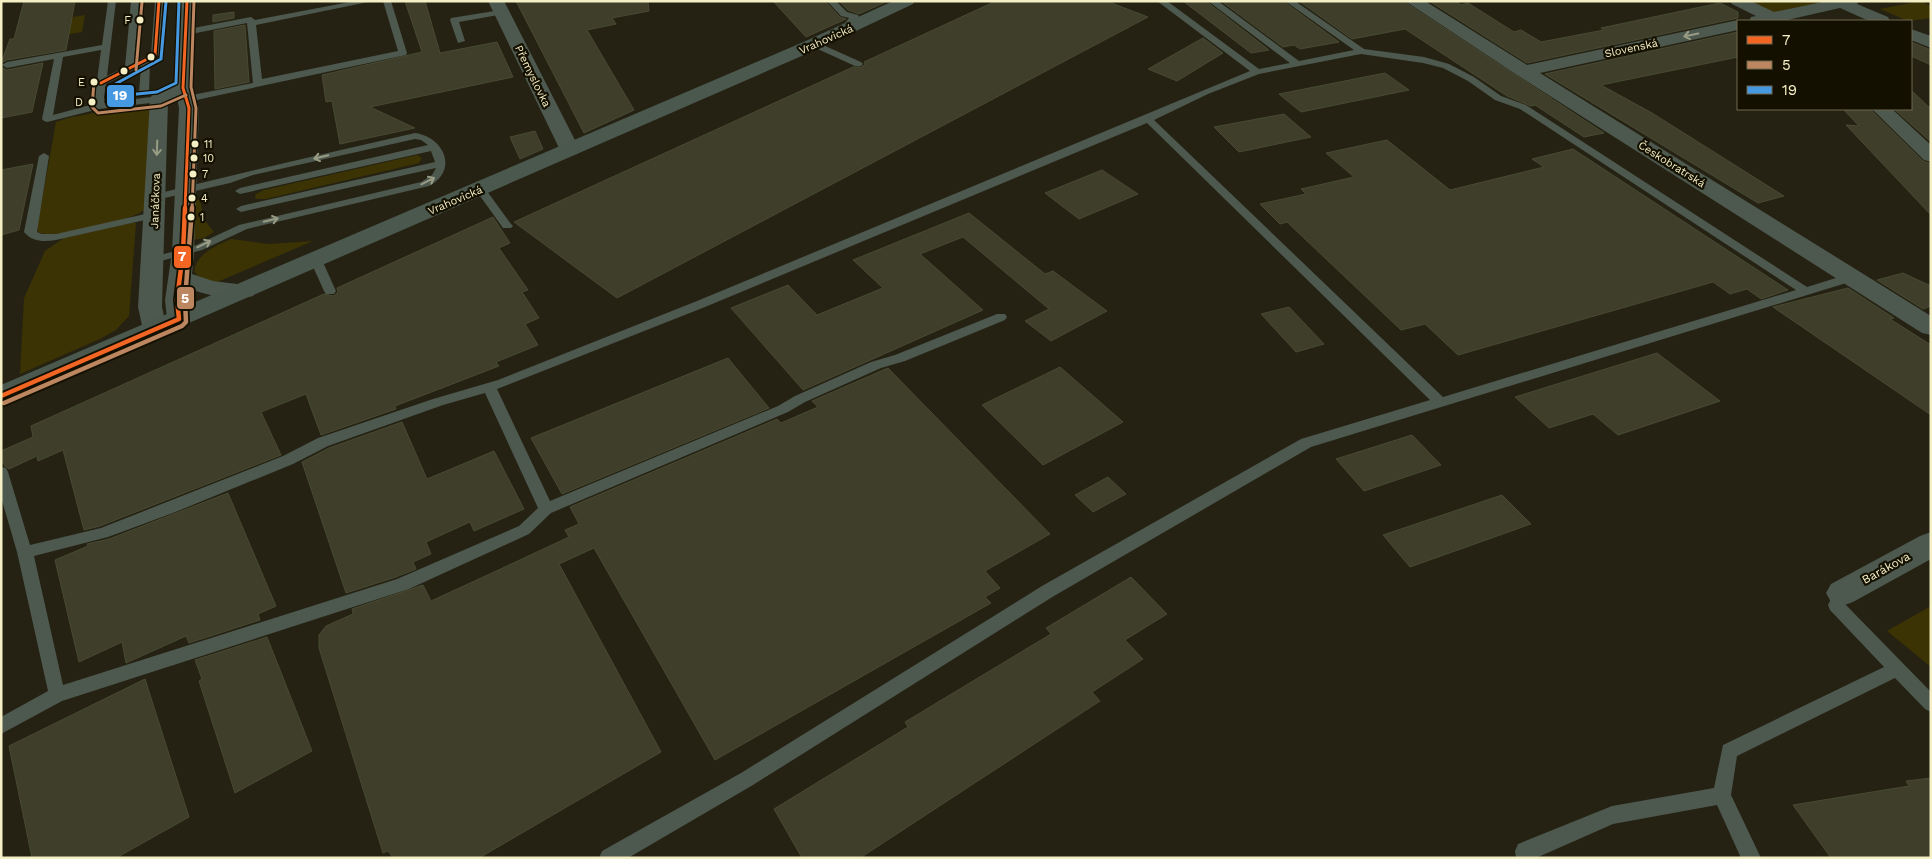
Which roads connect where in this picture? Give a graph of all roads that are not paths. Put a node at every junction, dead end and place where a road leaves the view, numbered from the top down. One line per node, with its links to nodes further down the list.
1 (112, 1): 26 (lane)
2 (135, 1): 33 (lane)
3 (159, 1): 29 (lane)
4 (187, 1): 21 (street)
5 (369, 1): 18 (lane)
6 (388, 1): 37 (lane)
7 (832, 1): 20 (lane)
8 (908, 1): 20 (street, Vrahovická)
9 (1161, 1): 35 (lane)
10 (1212, 1): 31 (lane)
11 (1289, 1): 27 (lane)
12 (1413, 1): 34 (street, Českobratrská)
13 (1738, 1): 16 (street)
14 (1846, 2): 16 (street); 17 (street)
15 (498, 6): 23 (lane); 44 (street, Přemyslovka)
16 (1769, 20)
17 (1880, 20)
18 (252, 23): 21 (lane); 37 (lane)
19 (1737, 25): 34 (street, Slovenská, one-way to 34)
20 (855, 26): 25 (street, Vrahovická)
21 (186, 32): 38 (street)
22 (1912, 34): 24 (street)
23 (461, 41)
24 (1931, 43)
25 (814, 44): 30 (lane); 44 (street, Vrahovická)
26 (106, 47): 28 (lane); 36 (lane)
27 (1360, 51): 31 (lane); 63 (lane)
28 (59, 56): 32 (lane); 40 (lane)
29 (146, 60): 33 (lane); 39 (lane)
30 (858, 64)
31 (1297, 64): 35 (lane)
32 (7, 65)
33 (129, 69): 36 (lane)
34 (1523, 71): 59 (street, Českobratrská)
35 (1257, 72): 42 (lane)
36 (102, 83): 40 (lane)
37 (258, 83): 38 (lane)
38 (185, 94): 39 (street); 50 (street)
39 (151, 96): 40 (lane); 52 (street, Janáčkova, one-way to 52)
40 (99, 106)
41 (1882, 110): 46 (street)
42 (1148, 119): 68 (lane); 70 (lane)
43 (435, 147): 47 (lane); 48 (lane, one-way to 48); 51 (lane)
44 (570, 150): 49 (street, Vrahovická)
45 (44, 156): 52 (lane)
46 (1931, 156)
47 (441, 164): 53 (lane); 55 (lane, one-way to 47)
48 (239, 177): 50 (lane); 51 (lane)
49 (480, 189): 54 (lane); 58 (street, Vrahovická)
50 (186, 190): 52 (lane); 56 (street)
51 (240, 191): 53 (lane)
52 (155, 206): 57 (street, Janáčkova)
53 (241, 209): 55 (lane)
54 (508, 226)
55 (243, 227): 56 (lane, one-way to 55)
56 (183, 252): 57 (lane); 60 (street)
57 (154, 260): 67 (street, Janáčkova)
58 (316, 260): 61 (street, Vrahovická); 62 (lane)
59 (1852, 277): 63 (lane); 66 (street, Českobratrská)
60 (181, 278): 61 (street); 65 (street)
61 (245, 291): 65 (street, Vrahovická)
62 (330, 291)
63 (1805, 291): 70 (lane)
64 (1002, 318): 72 (lane)
65 (179, 319): 67 (street, Vrahovická)
66 (1931, 327)
67 (155, 330): 69 (street, Vrahovická)
68 (489, 388): 72 (lane); 74 (lane)
69 (1, 396)
70 (1440, 402): 81 (lane)
71 (1, 472): 74 (lane)
72 (546, 509): 77 (lane)
73 (1931, 544): 75 (street, Barákova)
74 (25, 552): 77 (lane)
75 (1842, 593): 76 (lane)
76 (1896, 669): 78 (lane); 80 (lane)
77 (58, 695): 79 (lane)
78 (1931, 704)
79 (1, 726)
80 (1722, 795): 82 (lane); 83 (lane)
81 (609, 858)
82 (1526, 858)
83 (1751, 858)

